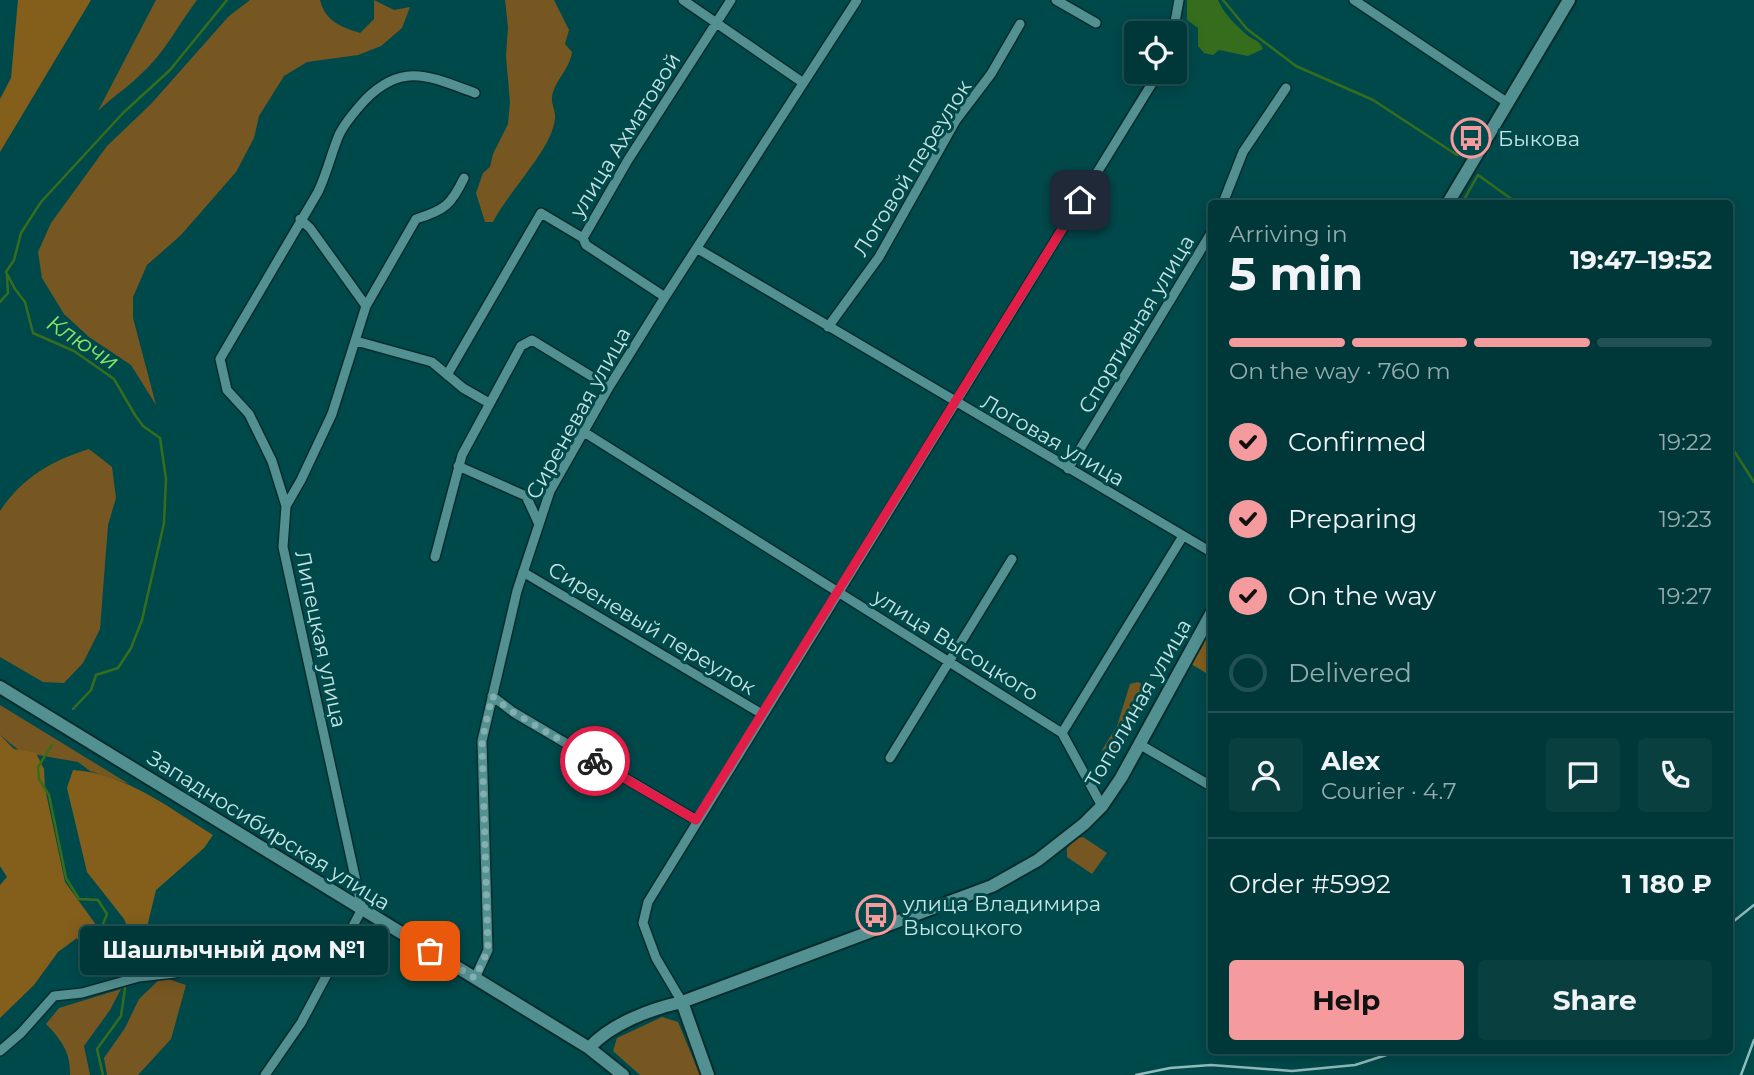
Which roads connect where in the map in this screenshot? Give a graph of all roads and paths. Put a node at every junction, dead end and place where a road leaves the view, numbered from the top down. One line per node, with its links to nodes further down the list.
1 (682, 0): 11 (street)
2 (731, 0): 11 (street, улица Ахматовой)
3 (857, 0): 14 (street, Сиреневая улица)
4 (1056, 0): 10 (street)
5 (1179, 0): 9 (street)
6 (1354, 0): 18 (street)
7 (1563, 0): 13 (main road)
8 (1569, 0): 13 (main road)
9 (1175, 21)
10 (1096, 23)
11 (716, 24): 14 (street); 23 (street, улица Ахматовой)
12 (1020, 24): 28 (street, Логовой переулок)
13 (1546, 39): 18 (main road)
14 (802, 82): 25 (street, Сиреневая улица)
15 (1153, 84): 33 (street)
16 (1286, 88): 20 (street)
17 (475, 93): 22 (street)
18 (1508, 103): 21 (main road)
19 (464, 178): 27 (street, Липецкая улица)
20 (1224, 200)
21 (1450, 200)
22 (300, 219): 27 (street); 37 (street)
23 (583, 238): 26 (street, улица Ахматовой); 30 (street)
24 (1208, 238): 36 (street, Спортивная улица)
25 (698, 249): 26 (street, Сиреневая улица); 28 (street, Логовая улица)
26 (665, 297): 31 (street, Сиреневая улица)
27 (366, 306): 29 (street, Липецкая улица)
28 (828, 327): 33 (street, Логовая улица)
29 (356, 341): 30 (street); 37 (street, Липецкая улица)
30 (447, 375): 32 (street)
31 (609, 387): 32 (street); 34 (street, Сиреневая улица)
32 (489, 403): 35 (street)
33 (956, 403): 36 (street, Логовая улица); 44 (street)
34 (584, 432): 38 (street, Сиреневая улица); 44 (street, улица Высоцкого)
35 (458, 466): 38 (street); 41 (street)
36 (1068, 469): 39 (street, Логовая улица)
37 (286, 506): 56 (street, Липецкая улица)
38 (538, 523): 43 (street, Сиреневая улица)
39 (1183, 536): 40 (street, Логовая улица); 50 (street)
40 (1208, 550)
41 (435, 557)
42 (1013, 559): 46 (street)
43 (523, 572): 48 (street, Сиреневая улица); 49 (street, Сиреневый переулок)
44 (838, 592): 46 (street, улица Высоцкого); 49 (street)
45 (1208, 619): 51 (main road, Тополиная улица)
46 (951, 662): 50 (street, улица Высоцкого); 52 (street)
47 (0, 687): 56 (main road, Западносибирская улица)
48 (492, 696): 55 (street); 58 (street, Сиреневая улица)
49 (762, 714): 55 (street)
50 (1062, 733): 54 (street, улица Высоцкого)
51 (1139, 744): 53 (street); 54 (main road, Тополиная улица)
52 (890, 758)
53 (1208, 784)
54 (1102, 806): 59 (main road, Тополиная улица)
55 (696, 820): 59 (street)
56 (362, 909): 57 (street); 58 (main road, Западносибирская улица)
57 (329, 972): 61 (street); 62 (street)
58 (475, 978): 60 (main road, Западносибирская улица)
59 (682, 1002): 60 (main road, Тополиная улица); 64 (main road)
60 (589, 1048): 63 (main road, Западносибирская улица)
61 (0, 1051)
62 (265, 1075)
63 (624, 1075)
64 (708, 1075)

